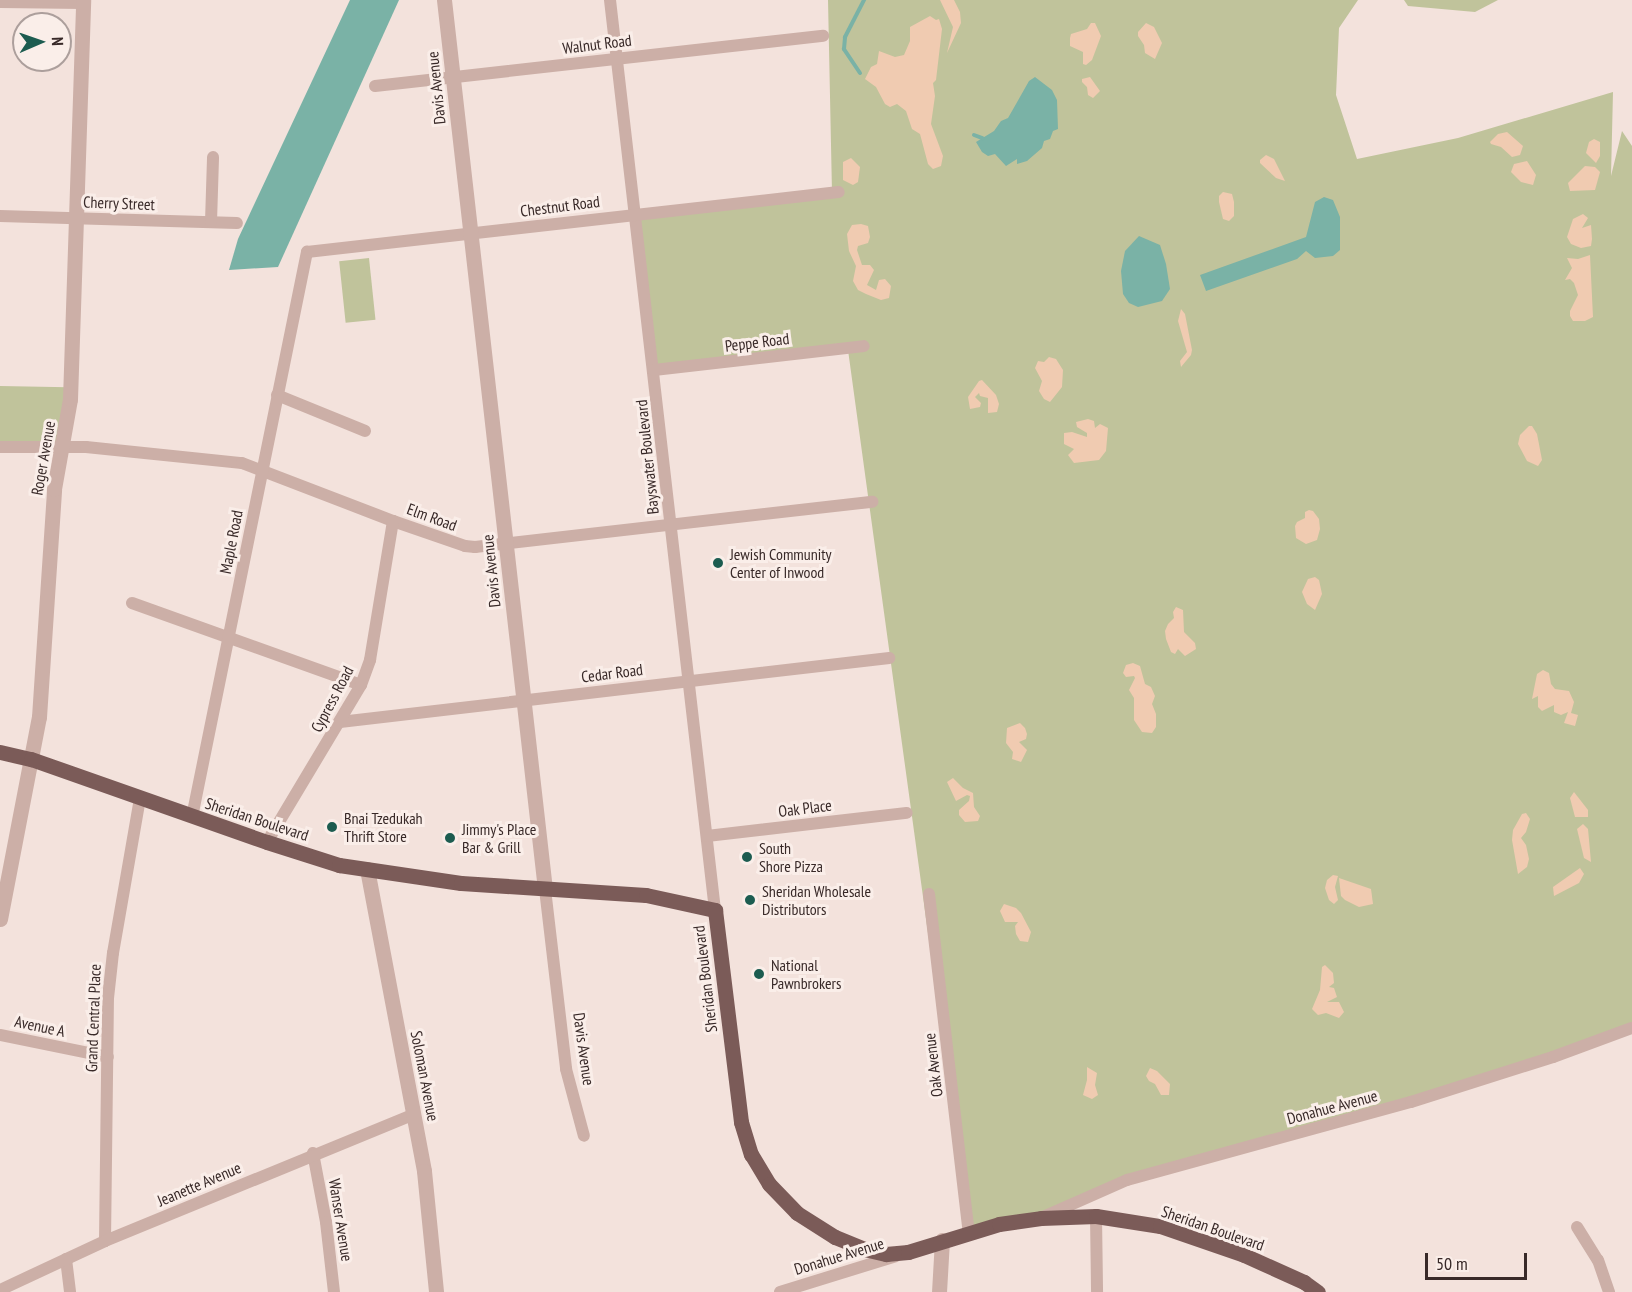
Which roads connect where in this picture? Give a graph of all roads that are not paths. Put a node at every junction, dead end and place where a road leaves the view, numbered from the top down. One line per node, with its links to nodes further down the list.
1 (444, 0): 7 (street, Davis Avenue)
2 (610, 0): 6 (street, Bayswater Boulevard)
3 (0, 2): 4 (street)
4 (83, 2): 13 (street, Roger Avenue)
5 (823, 36): 6 (street, Walnut Road)
6 (617, 58): 7 (street, Walnut Road); 11 (street, Bayswater Boulevard)
7 (453, 77): 8 (street, Walnut Road); 16 (street, Davis Avenue)
8 (375, 86)
9 (213, 157): 14 (street)
10 (839, 192): 11 (street, Chestnut Road)
11 (635, 214): 16 (street, Chestnut Road); 19 (street, Bayswater Boulevard)
12 (0, 216): 13 (street, Cherry Street)
13 (76, 218): 14 (street, Cherry Street); 23 (street, Roger Avenue)
14 (211, 222): 15 (street, Cherry Street)
15 (237, 224)
16 (471, 233): 17 (street, Chestnut Road); 28 (street, Davis Avenue)
17 (301, 274): 20 (street, Maple Road)
18 (864, 346): 19 (street, Peppe Road)
19 (654, 370): 27 (street, Bayswater Boulevard)
20 (277, 395): 21 (street); 24 (street, Maple Road)
21 (365, 430)
22 (0, 447): 23 (street, Elm Road)
23 (62, 448): 24 (street, Elm Road); 37 (street, Roger Avenue)
24 (262, 471): 26 (street, Elm Road); 30 (street, Maple Road)
25 (872, 502): 27 (street, Elm Road)
26 (393, 521): 28 (street, Elm Road); 33 (street, Cypress Road)
27 (671, 525): 28 (street, Elm Road); 32 (street, Bayswater Boulevard)
28 (507, 544): 34 (street, Davis Avenue)
29 (132, 603): 30 (street)
30 (228, 637): 33 (street); 40 (street, Maple Road)
31 (889, 657): 32 (street, Cedar Road)
32 (688, 680): 34 (street, Cedar Road); 41 (street, Bayswater Boulevard)
33 (361, 685): 35 (street, Cypress Road)
34 (524, 700): 35 (street, Cedar Road); 44 (street, Davis Avenue)
35 (340, 722): 42 (street, Cypress Road)
36 (0, 752): 37 (main road, Sheridan Boulevard)
37 (32, 759): 38 (main road, Sheridan Boulevard); 47 (street, Roger Avenue)
38 (140, 798): 40 (main road, Sheridan Boulevard); 50 (street, Grand Central Place)
39 (907, 813): 41 (street, Oak Place)
40 (192, 817): 42 (main road, Sheridan Boulevard)
41 (707, 836): 46 (street, Bayswater Boulevard)
42 (267, 842): 43 (main road, Sheridan Boulevard)
43 (366, 869): 44 (main road, Sheridan Boulevard); 51 (street, Soloman Avenue)
44 (545, 889): 46 (main road, Sheridan Boulevard); 52 (street, Davis Avenue)
45 (929, 894): 57 (street, Oak Avenue)
46 (715, 910): 60 (main road, Sheridan Boulevard)
47 (0, 919)
48 (1632, 1028): 55 (street, Donahue Avenue)
49 (0, 1035): 50 (street, Avenue A)
50 (108, 1057): 59 (street, Grand Central Place)
51 (414, 1113): 53 (street, Jeanette Avenue); 65 (street, Soloman Avenue)
52 (584, 1136)
53 (313, 1153): 59 (street, Jeanette Avenue); 64 (street, Wanser Avenue)
54 (1096, 1216): 55 (main road, Sheridan Boulevard); 68 (street); 69 (main road, Sheridan Boulevard)
55 (1041, 1218): 57 (main road, Sheridan Boulevard)
56 (1576, 1227): 70 (street)
57 (969, 1232): 58 (main road, Sheridan Boulevard)
58 (942, 1240): 60 (main road, Sheridan Boulevard); 67 (street)
59 (105, 1241): 61 (street, Jeanette Avenue)
60 (908, 1252): 66 (street, Donahue Avenue)
61 (66, 1259): 62 (street, Jeanette Avenue); 63 (street)
62 (0, 1290)
63 (70, 1292)
64 (334, 1292)
65 (435, 1292)
66 (780, 1292)
67 (939, 1292)
68 (1097, 1292)
69 (1318, 1292)
70 (1609, 1292)

